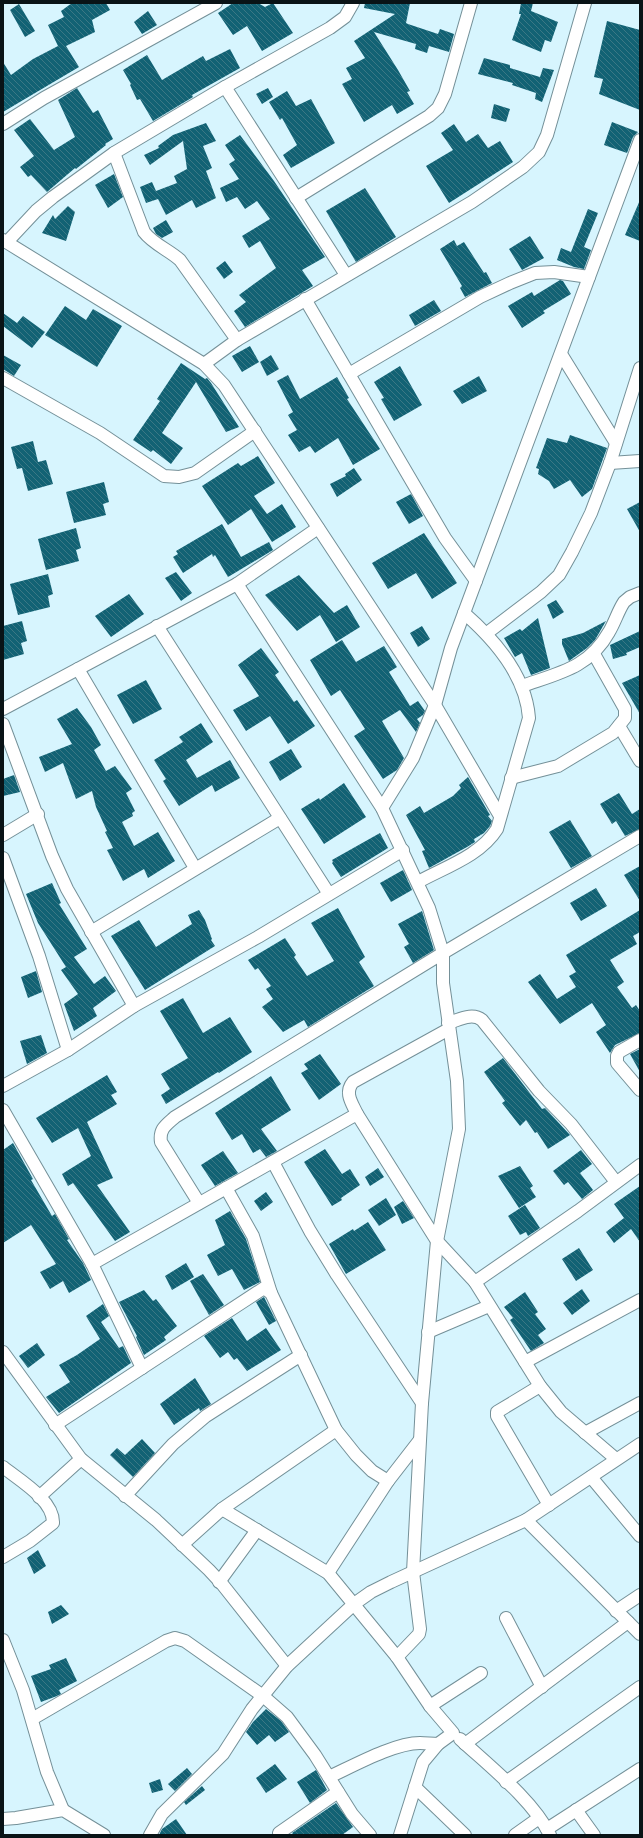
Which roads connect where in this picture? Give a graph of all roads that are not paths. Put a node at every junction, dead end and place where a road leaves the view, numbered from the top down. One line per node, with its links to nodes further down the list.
1 (216, 3): 6 (street)
2 (352, 3): 5 (street)
3 (471, 3): 9 (street)
4 (585, 3): 11 (street)
5 (225, 87): 8 (street); 9 (street)
6 (3, 124)
7 (640, 140): 12 (street)
8 (114, 153): 10 (street); 14 (street)
9 (296, 198): 11 (street)
10 (5, 241): 16 (street)
11 (346, 275): 13 (street)
12 (589, 278): 15 (street); 18 (street)
13 (305, 300): 14 (street); 18 (street)
14 (237, 340): 16 (street)
15 (561, 354): 21 (street); 25 (street)
16 (204, 364): 20 (street)
17 (640, 368): 21 (street)
18 (349, 374): 25 (street)
19 (3, 378): 20 (street)
20 (255, 431): 24 (street)
21 (616, 443): 23 (street)
22 (640, 461): 23 (street)
23 (610, 463): 30 (street)
24 (318, 528): 26 (street); 34 (street)
25 (476, 581): 28 (street)
26 (236, 584): 29 (street); 40 (street)
27 (640, 593): 31 (street)
28 (464, 613): 30 (street); 34 (street)
29 (158, 626): 32 (street); 43 (street)
30 (487, 633): 33 (street)
31 (594, 654): 33 (street); 37 (street)
32 (78, 669): 35 (street); 48 (street)
33 (522, 686): 39 (street)
34 (435, 705): 40 (street); 42 (street)
35 (3, 709)
36 (3, 724): 41 (street)
37 (619, 726): 38 (street); 39 (street)
38 (640, 761)
39 (511, 778): 42 (street)
40 (382, 808): 46 (street)
41 (38, 814): 44 (street); 51 (street)
42 (500, 816): 49 (street)
43 (280, 818): 48 (street); 50 (street)
44 (3, 835)
45 (640, 836): 52 (street)
46 (403, 850): 49 (street); 50 (street)
47 (3, 858): 56 (street)
48 (195, 868): 51 (street)
49 (418, 882): 52 (street)
50 (330, 894): 53 (street)
51 (90, 932): 53 (street)
52 (443, 953): 54 (street); 65 (street)
53 (134, 1006): 56 (street)
54 (448, 1026): 60 (street); 63 (street); 66 (street)
55 (640, 1040): 58 (street)
56 (68, 1050): 57 (street)
57 (3, 1086)
58 (640, 1090)
59 (3, 1110): 67 (street)
60 (358, 1114): 61 (street); 66 (street)
61 (273, 1162): 64 (street); 78 (street)
62 (640, 1165): 63 (street)
63 (616, 1182): 68 (street)
64 (226, 1188): 65 (street); 69 (street)
65 (199, 1203): 67 (street)
66 (437, 1241): 68 (street); 72 (street)
67 (92, 1264): 76 (street)
68 (475, 1282): 71 (street)
69 (271, 1293): 74 (street); 76 (street)
70 (640, 1300): 75 (street)
71 (490, 1306): 72 (street); 75 (street)
72 (428, 1332): 78 (street)
73 (3, 1352): 80 (street)
74 (301, 1355): 81 (street); 91 (street)
75 (524, 1362): 77 (street)
76 (142, 1368): 80 (street)
77 (540, 1386): 82 (street); 92 (street)
78 (422, 1403): 83 (street)
79 (640, 1404): 82 (street)
80 (55, 1425): 85 (street)
81 (336, 1430): 89 (street); 93 (street)
82 (586, 1433): 86 (street)
83 (419, 1441): 89 (street); 100 (street)
84 (640, 1444): 86 (street)
85 (80, 1459): 90 (street); 91 (street)
86 (616, 1459): 88 (street)
87 (3, 1467): 90 (street)
88 (591, 1477): 92 (street); 96 (street)
89 (388, 1481): 99 (street)
90 (39, 1496): 98 (street)
91 (125, 1496): 97 (street)
92 (549, 1505): 94 (street)
93 (222, 1508): 95 (street); 97 (street)
94 (526, 1520): 100 (street); 104 (street)
95 (257, 1530): 99 (street); 101 (street)
96 (640, 1536)
97 (182, 1545): 101 (street)
98 (3, 1557)
99 (328, 1572): 103 (street)
100 (413, 1572): 103 (street); 109 (street)
101 (220, 1582): 110 (street)
102 (640, 1595): 104 (street)
103 (354, 1604): 109 (street); 110 (street)
104 (616, 1611): 106 (street)
105 (506, 1618): 113 (street)
106 (628, 1622): 107 (street); 113 (street)
107 (640, 1634)
108 (3, 1640): 116 (street)
109 (397, 1657): 115 (street)
110 (286, 1666): 114 (street)
111 (481, 1673): 115 (street)
112 (640, 1686): 122 (street)
113 (542, 1687): 119 (street)
114 (263, 1696): 116 (street); 121 (street); 132 (street)
115 (430, 1706): 117 (street)
116 (32, 1719): 125 (street)
117 (453, 1733): 118 (street); 119 (street)
118 (438, 1744): 121 (street); 123 (street)
119 (465, 1744): 122 (street)
120 (640, 1769): 126 (street)
121 (329, 1777): 124 (street)
122 (506, 1782): 127 (street)
123 (416, 1787): 134 (street); 135 (street)
124 (338, 1792): 130 (street); 133 (street)
125 (63, 1810): 128 (street); 131 (street)
126 (576, 1810): 129 (street); 137 (street)
127 (539, 1818): 129 (street); 136 (street)
128 (3, 1819)
129 (549, 1832)
130 (279, 1833)
131 (104, 1835)
132 (150, 1835)
133 (370, 1835)
134 (400, 1835)
135 (465, 1835)
136 (515, 1835)
137 (594, 1835)

